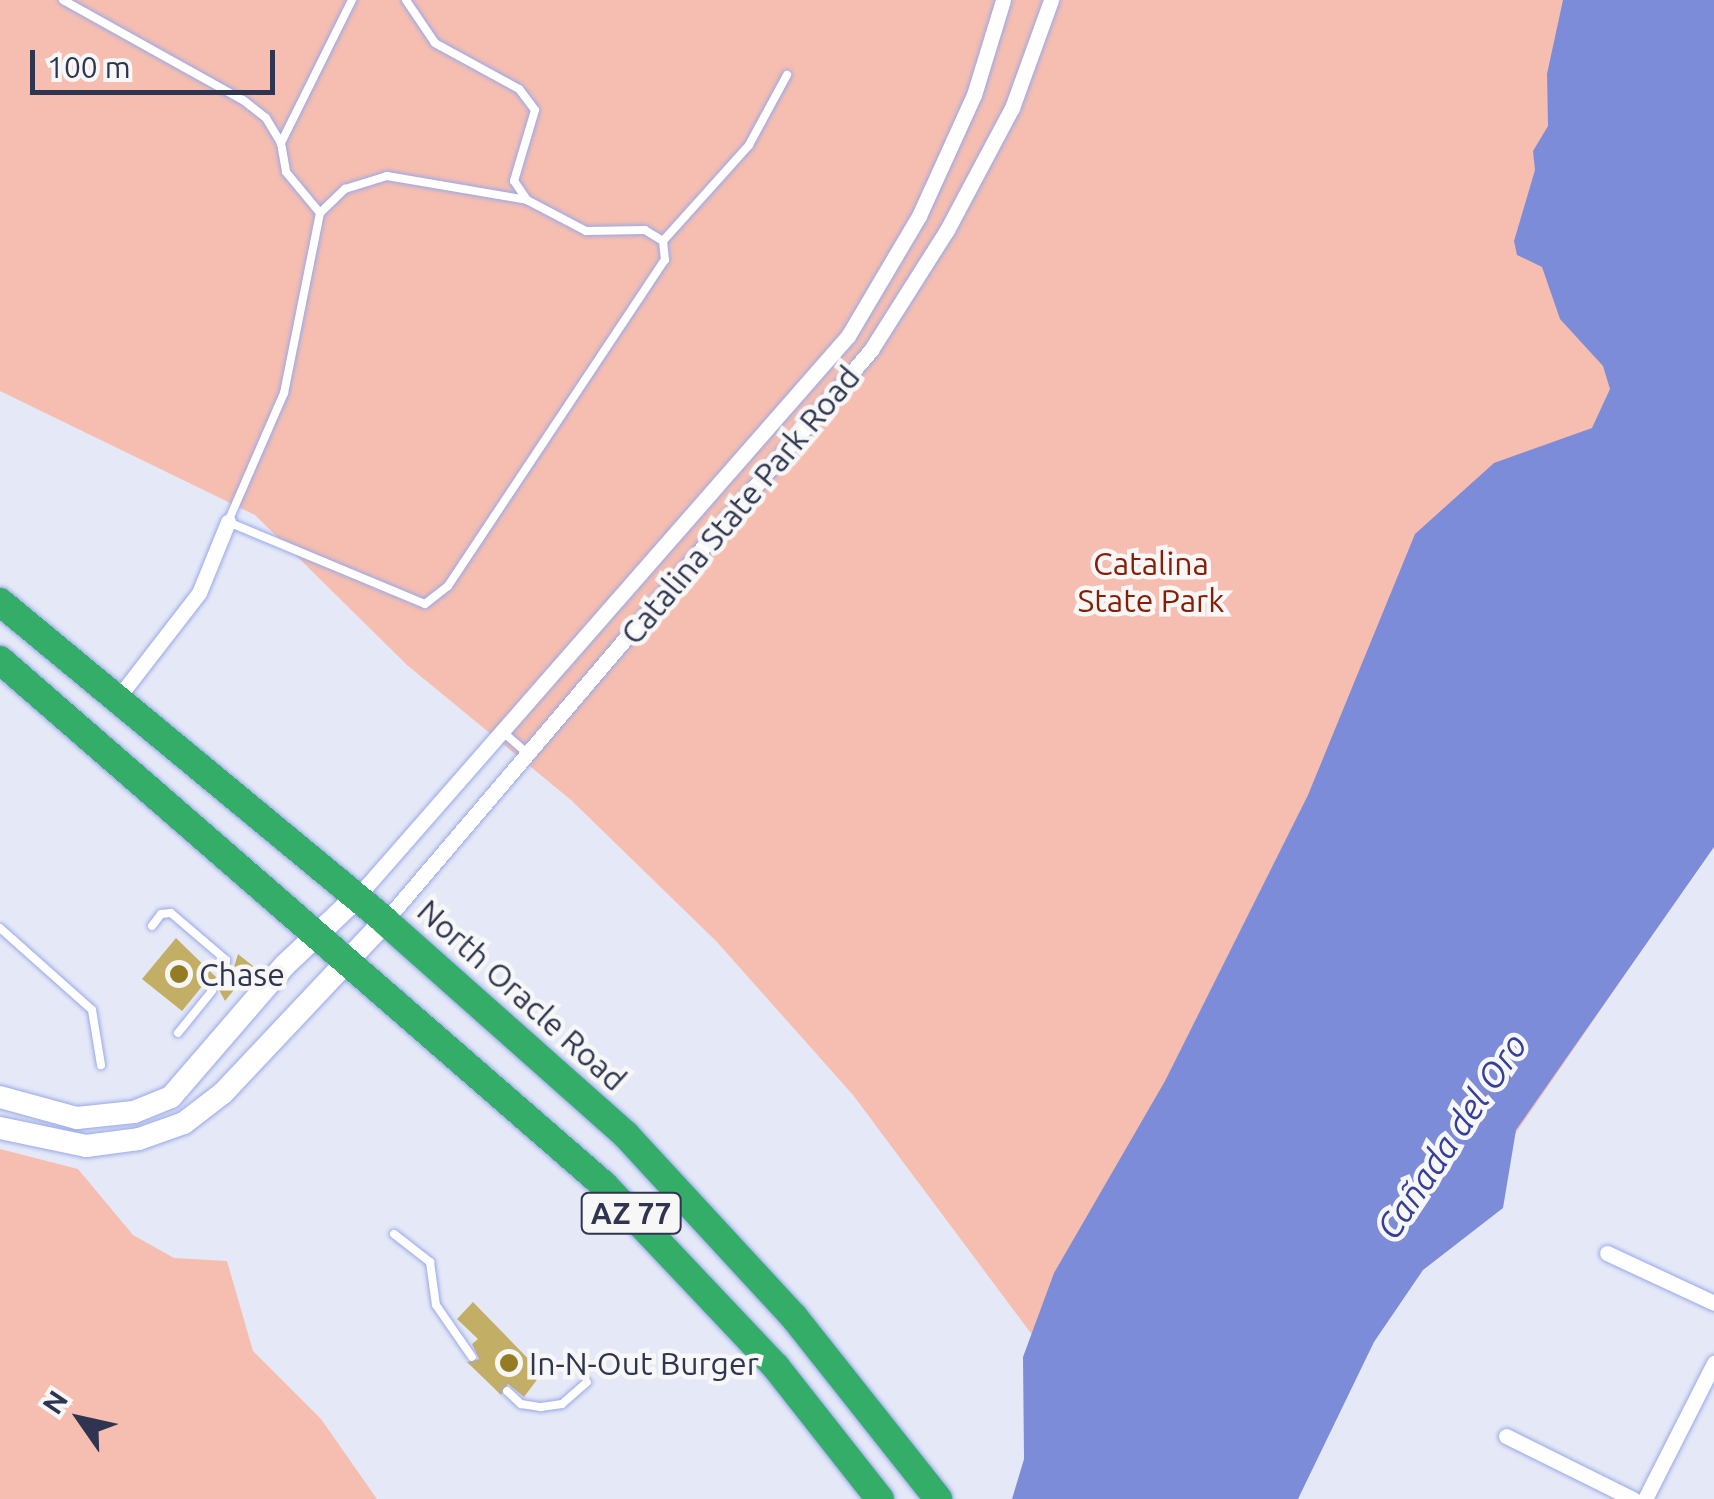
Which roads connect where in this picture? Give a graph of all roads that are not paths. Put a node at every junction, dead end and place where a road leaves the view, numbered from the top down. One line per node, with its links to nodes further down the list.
1 (63, 0): 7 (lane)
2 (352, 0): 7 (lane)
3 (406, 0): 8 (lane)
4 (1003, 0): 15 (street, Catalina State Park Road)
5 (1052, 0): 16 (street, Catalina State Park Road)
6 (787, 75): 10 (lane)
7 (281, 142): 9 (lane)
8 (527, 200): 9 (lane); 10 (lane)
9 (320, 213): 11 (lane)
10 (664, 242): 11 (lane)
11 (228, 522): 14 (street)
12 (0, 602): 14 (highway, North Oracle Road / AZ 77)
13 (0, 660): 21 (highway, AZ 77)
14 (117, 699): 17 (highway, North Oracle Road / AZ 77)
15 (504, 734): 16 (lane); 17 (street, Catalina State Park Road)
16 (529, 755): 18 (street, Catalina State Park Road)
17 (357, 897): 18 (highway, North Oracle Road / AZ 77); 21 (street)
18 (386, 921): 22 (street, Catalina State Park Road); 38 (highway, North Oracle Road / AZ 77)
19 (152, 926): 23 (lane)
20 (0, 928): 26 (lane)
21 (320, 933): 22 (highway, AZ 77); 27 (street)
22 (350, 959): 28 (street, Catalina State Park Road); 37 (highway, AZ 77)
23 (224, 976)
24 (212, 991): 25 (lane)
25 (178, 1033)
26 (101, 1065)
27 (0, 1096)
28 (0, 1128)
29 (394, 1234): 32 (lane)
30 (1607, 1253): 31 (street)
31 (1714, 1304)
32 (472, 1357)
33 (1714, 1363): 40 (street)
34 (588, 1382): 35 (lane)
35 (506, 1390)
36 (1506, 1436): 39 (street)
37 (880, 1499)
38 (938, 1499)
39 (1633, 1499)
40 (1644, 1499)

